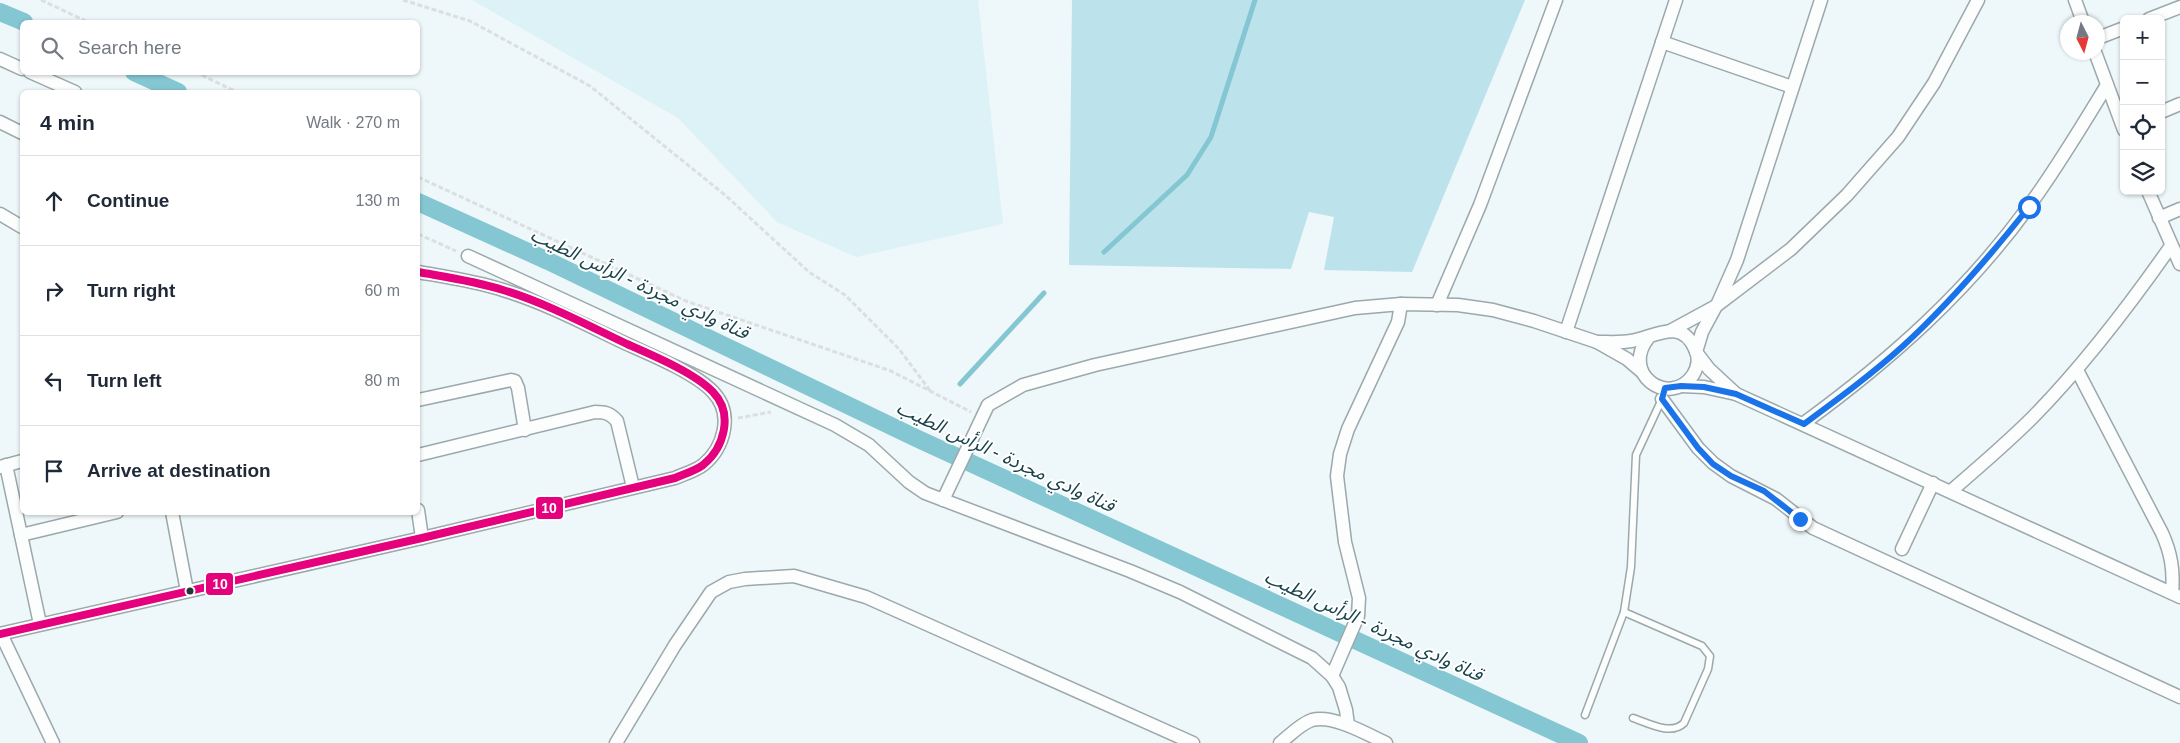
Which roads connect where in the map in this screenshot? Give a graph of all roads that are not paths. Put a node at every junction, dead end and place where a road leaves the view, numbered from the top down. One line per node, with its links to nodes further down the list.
1 (1556, 0): 34 (street)
2 (1676, 0): 11 (street)
3 (1821, 0): 17 (street)
4 (1978, 0): 35 (street)
5 (2075, 0): 7 (street)
6 (2180, 7): 8 (street)
7 (2080, 15)
8 (2159, 15)
9 (2120, 30): 10 (street)
10 (2105, 35)
11 (1662, 42): 17 (street); 37 (street)
12 (0, 59): 14 (street)
13 (2098, 60): 16 (street)
14 (20, 68)
15 (37, 75): 18 (street)
16 (2107, 85): 21 (street); 47 (street)
17 (1792, 87): 35 (street)
18 (70, 90)
19 (2180, 104): 20 (street)
20 (2165, 110)
21 (2120, 119)
22 (0, 122): 23 (street)
23 (20, 132)
24 (2150, 195): 27 (street)
25 (2180, 209): 27 (street)
26 (0, 214): 28 (street)
27 (2159, 218): 29 (street)
28 (20, 223)
29 (2171, 246): 31 (street); 41 (street)
30 (468, 256): 55 (street)
31 (2180, 264)
32 (420, 272): 53 (street)
33 (1401, 304): 34 (street); 55 (street); 67 (street)
34 (1437, 305): 37 (street)
35 (1716, 306): 36 (street); 40 (street)
36 (1670, 331): 38 (street); 40 (street)
37 (1566, 332): 39 (street)
38 (1649, 337): 39 (street); 42 (street)
39 (1597, 342): 42 (street)
40 (1696, 352): 43 (street); 45 (street)
41 (2077, 370): 54 (street); 63 (street)
42 (1641, 371): 44 (street)
43 (1681, 386): 44 (street); 45 (street)
44 (1664, 394): 64 (lane); 68 (street)
45 (1736, 394): 47 (street)
46 (420, 400): 48 (street)
47 (1804, 424): 52 (street)
48 (526, 430): 49 (street); 53 (street)
49 (420, 455)
50 (20, 462): 51 (street)
51 (3, 466): 59 (street)
52 (1934, 482): 54 (street); 61 (street)
53 (633, 487): 60 (street)
54 (1951, 491): 63 (street)
55 (942, 500): 67 (street)
56 (104, 515): 59 (street)
57 (173, 515): 62 (street)
58 (419, 515): 60 (street)
59 (21, 535): 65 (street)
60 (422, 538): 62 (street)
61 (1902, 549)
62 (187, 591): 65 (street)
63 (2176, 595)
64 (1624, 612): 69 (lane); 70 (lane)
65 (40, 624): 66 (street)
66 (1, 634): 72 (street)
67 (1332, 676): 71 (street)
68 (2180, 697)
69 (1585, 715)
70 (1633, 718)
71 (1348, 725): 75 (street); 76 (street)
72 (52, 743)
73 (616, 743): 74 (street)
74 (1193, 743)
75 (1280, 743)
76 (1386, 743)

